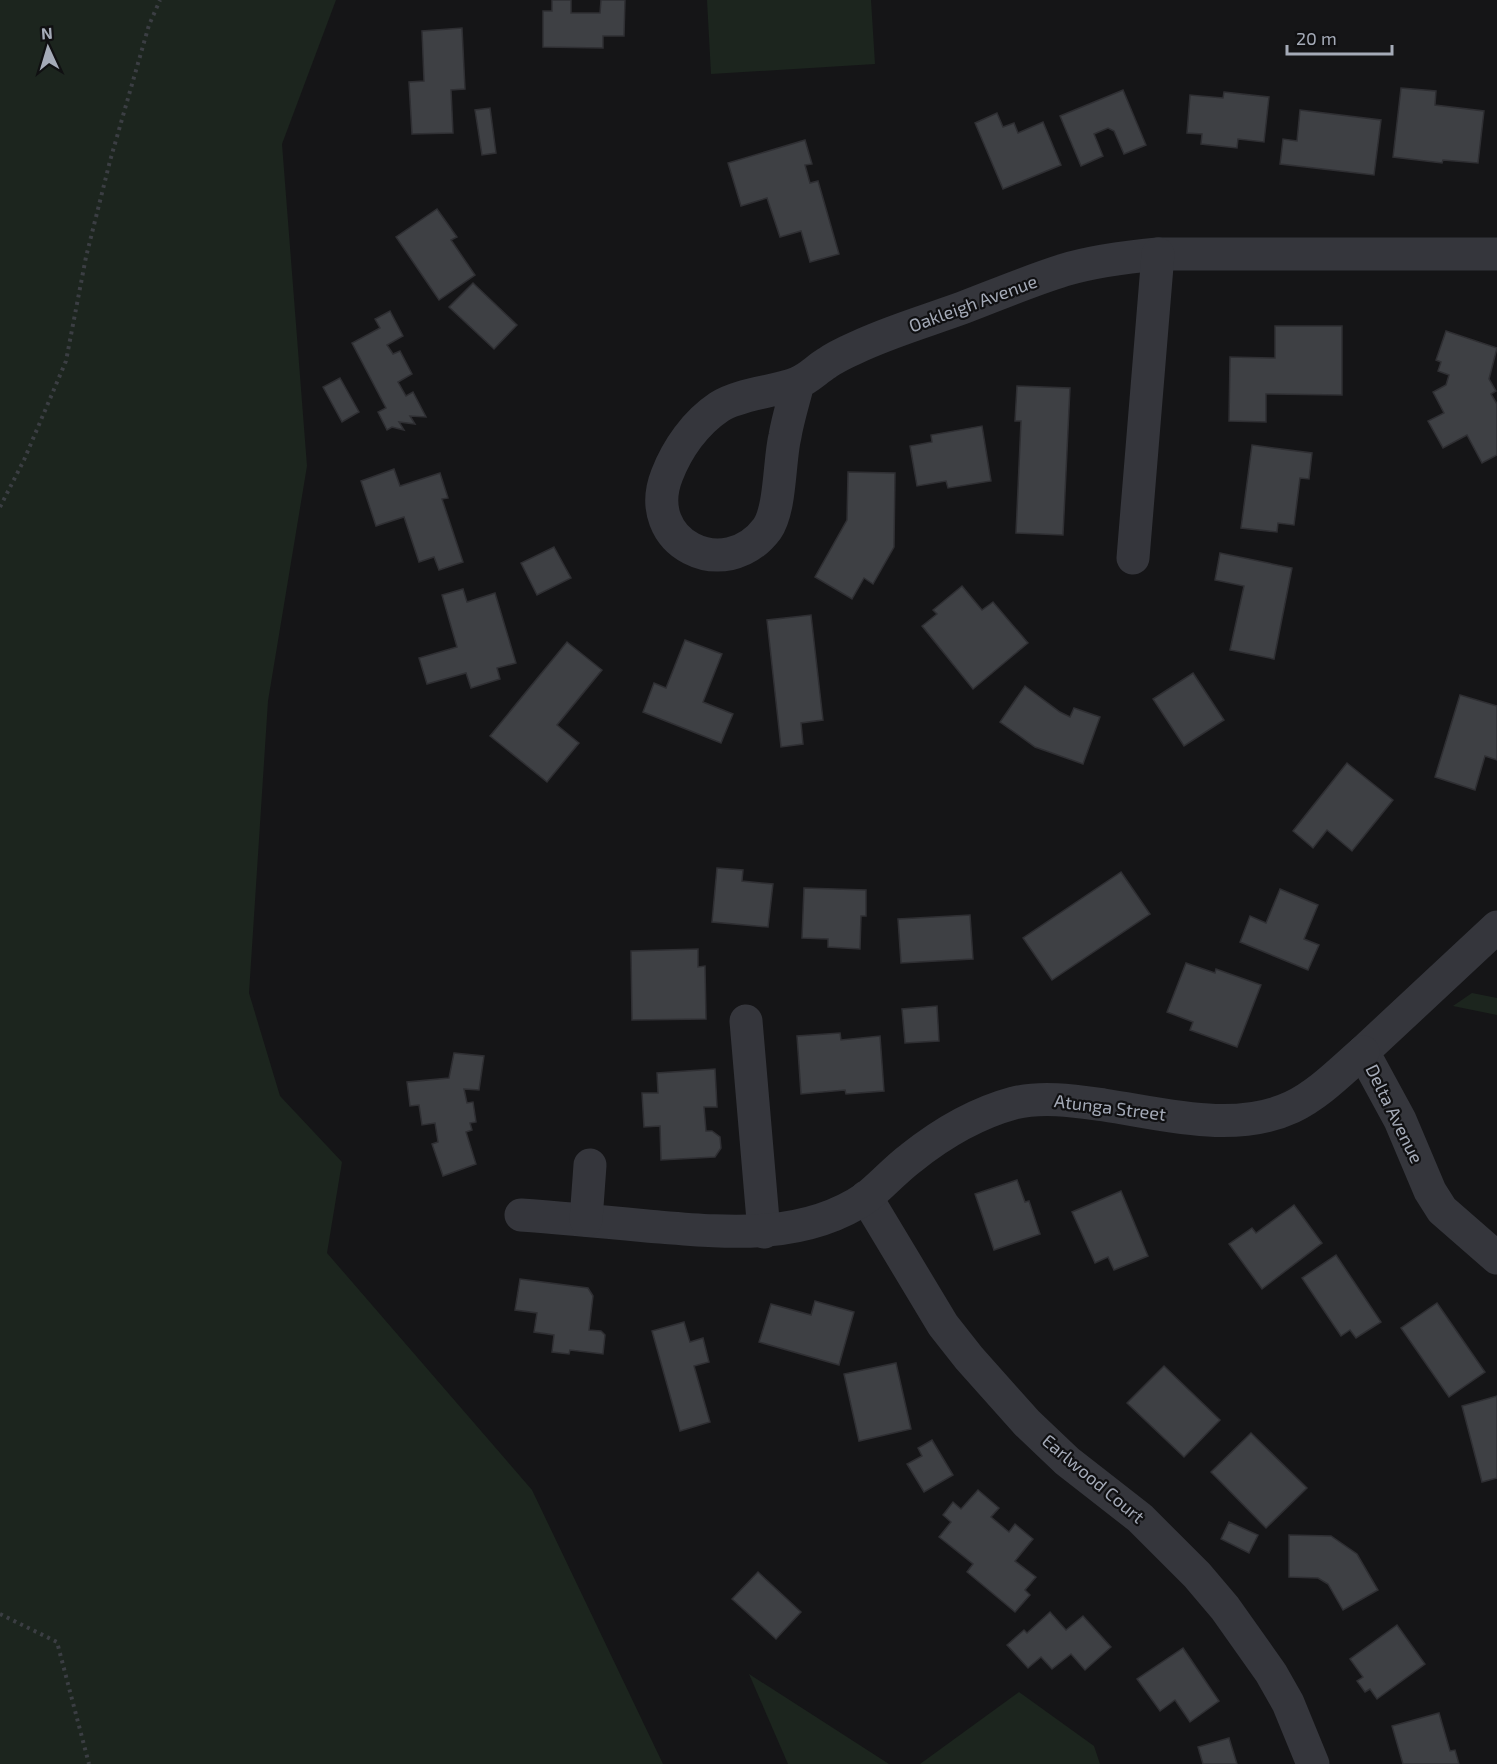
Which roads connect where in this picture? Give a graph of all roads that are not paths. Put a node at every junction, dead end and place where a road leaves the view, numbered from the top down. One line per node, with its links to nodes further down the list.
1 (1158, 254): 2 (street, Oakleigh Avenue); 3 (street, Oakleigh Avenue); 4 (street)
2 (1497, 254)
3 (798, 383): 3 (street, Oakleigh Avenue)
4 (1133, 558)
5 (1497, 927): 7 (street, Delta Avenue)
6 (746, 1021): 12 (street)
7 (1363, 1052): 9 (street, Atunga Street); 13 (street, Delta Avenue)
8 (590, 1166): 11 (street)
9 (866, 1197): 12 (street, Atunga Street); 14 (street, Earlwood Court)
10 (521, 1215): 11 (street, Atunga Street)
11 (586, 1221): 12 (street, Atunga Street)
12 (764, 1232)
13 (1497, 1258)
14 (1313, 1764)

